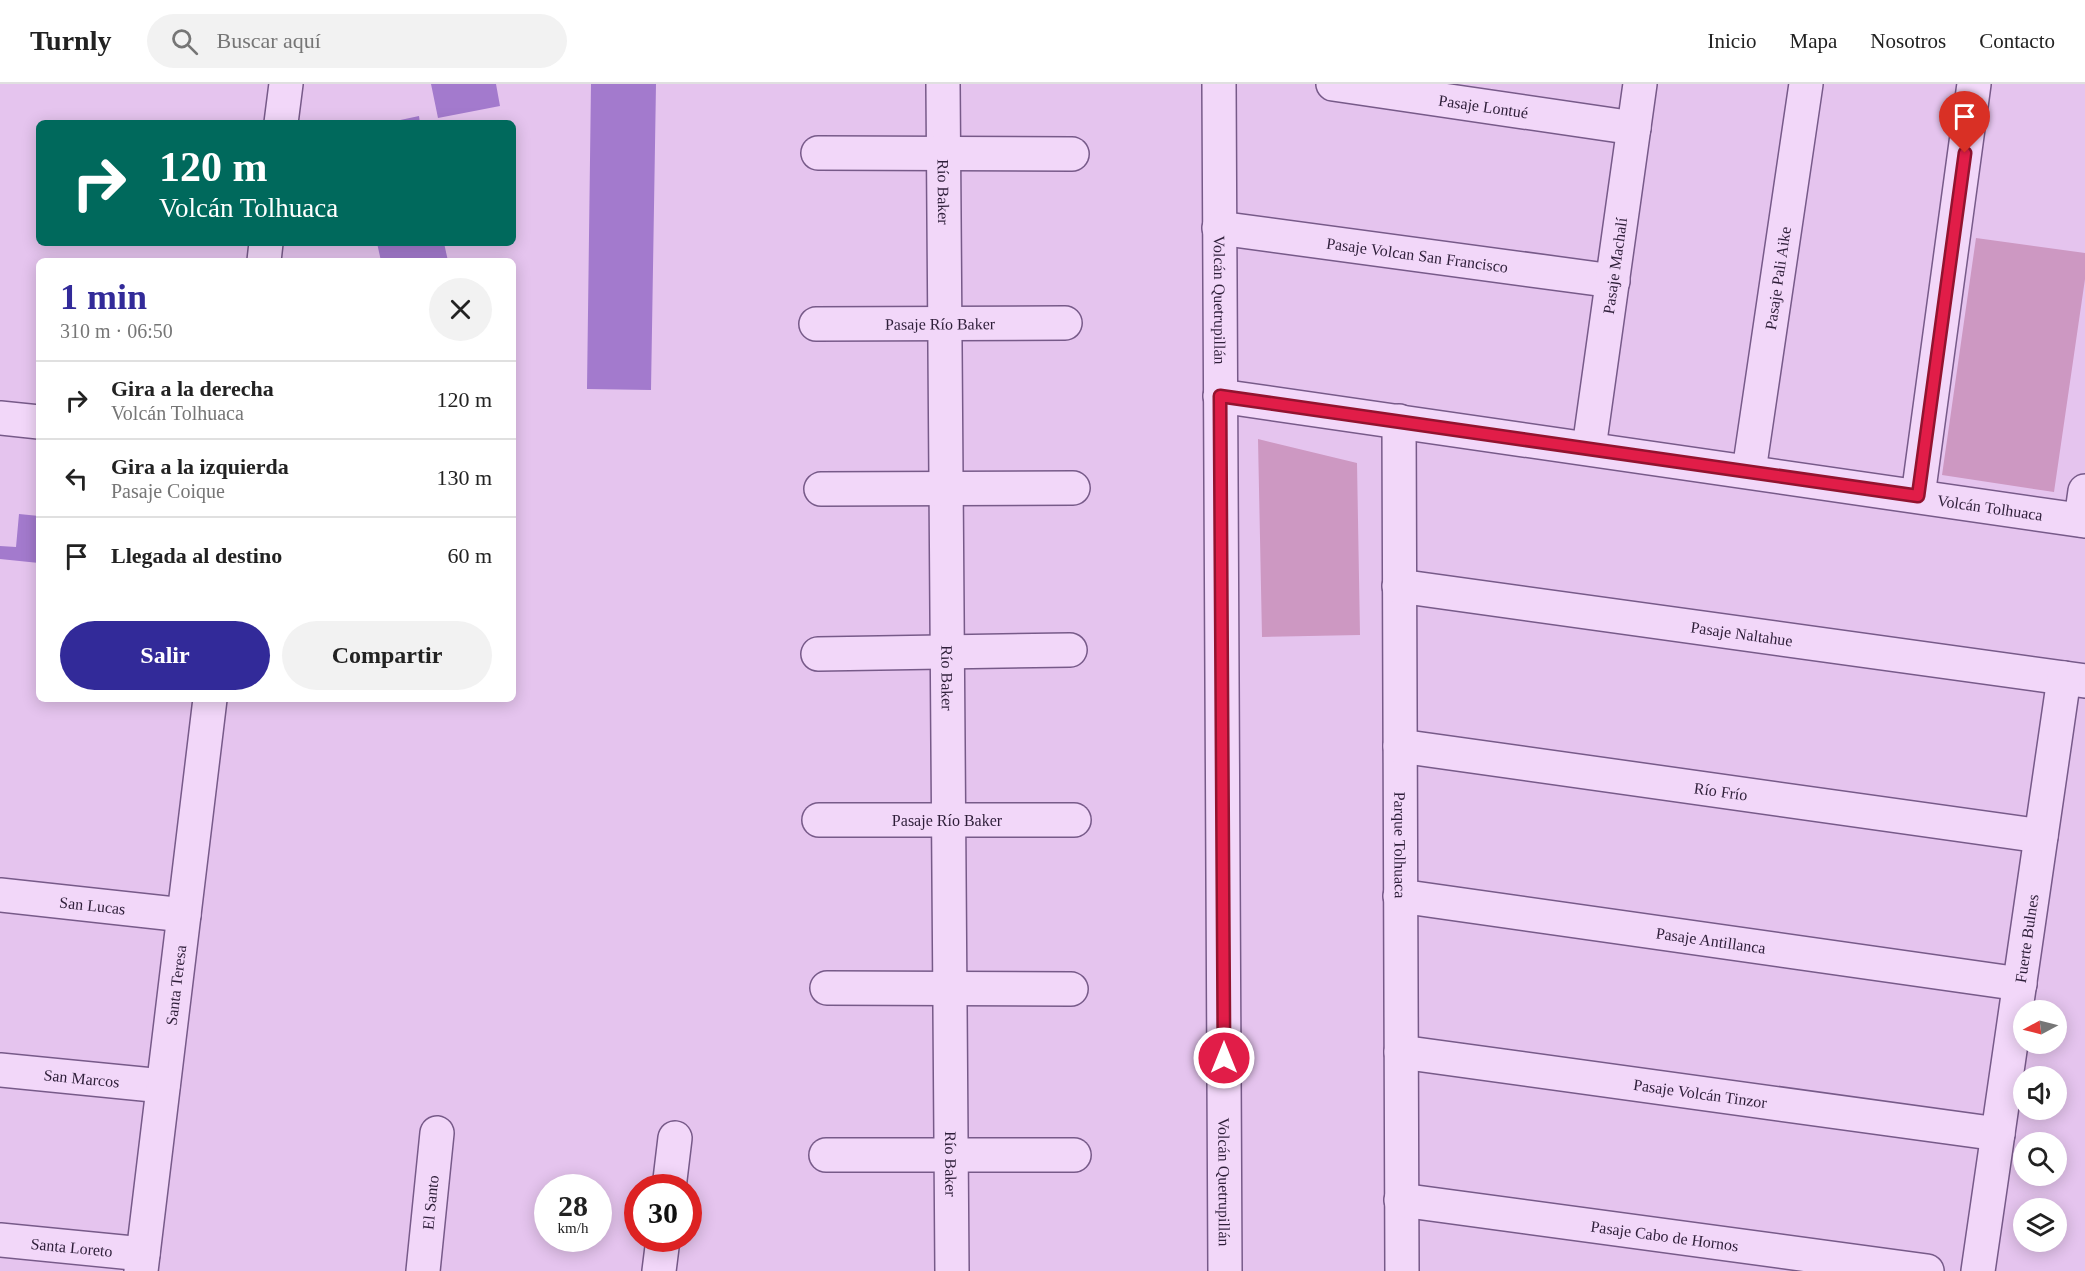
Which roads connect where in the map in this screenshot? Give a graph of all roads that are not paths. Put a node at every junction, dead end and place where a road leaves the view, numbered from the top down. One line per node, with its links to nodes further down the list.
1 (286, 84): 8 (street)
2 (943, 84): 11 (street, Río Baker)
3 (1219, 84): 13 (street, Volcán Quetrupillán)
4 (1333, 84): 9 (street, Pasaje Lontué)
5 (1640, 84): 9 (street, Pasaje Machalí)
6 (1806, 84): 23 (street, Pasaje Pali Aike)
7 (1974, 84): 27 (street)
8 (281, 120)
9 (1634, 128): 14 (street, Pasaje Machalí)
10 (818, 153): 11 (street)
11 (944, 154): 12 (street); 17 (street, Río Baker)
12 (1072, 154)
13 (1219, 228): 14 (street, Pasaje Volcan San Francisco); 18 (street, Volcán Quetrupillán)
14 (1613, 281): 22 (street, Pasaje Machalí)
15 (1065, 323): 17 (street, Pasaje Río Baker)
16 (816, 324): 17 (street, Pasaje Río Baker)
17 (945, 324): 24 (street, Río Baker)
18 (1220, 396): 20 (street, Volcán Tolhuaca); 64 (street, Volcán Quetrupillán)
19 (0, 418): 21 (street)
20 (1399, 421): 22 (street, Volcán Tolhuaca); 29 (street, Parque Tolhuaca)
21 (36, 422)
22 (1590, 448): 23 (street, Volcán Tolhuaca)
23 (1749, 471): 27 (street, Volcán Tolhuaca)
24 (946, 488): 25 (street); 26 (street); 31 (street, Río Baker)
25 (1073, 488)
26 (821, 489)
27 (1918, 496): 28 (street, Volcán Tolhuaca)
28 (2084, 510)
29 (1399, 586): 33 (street, Pasaje Naltahue); 35 (street, Parque Tolhuaca)
30 (1070, 650): 31 (street)
31 (947, 652): 32 (street); 37 (street, Río Baker)
32 (818, 654)
33 (2075, 680): 39 (street, Fuerte Bulnes)
34 (210, 702): 42 (street, Santa Teresa)
35 (1400, 746): 39 (street, Río Frío); 41 (street, Parque Tolhuaca)
36 (819, 820): 37 (street, Pasaje Río Baker)
37 (949, 820): 38 (street, Pasaje Río Baker); 45 (street, Río Baker)
38 (1074, 820)
39 (2042, 836): 43 (street, Fuerte Bulnes)
40 (0, 895): 42 (street, San Lucas)
41 (1400, 896): 43 (street, Pasaje Antillanca); 47 (street, Parque Tolhuaca)
42 (184, 915): 49 (street, Santa Teresa)
43 (2020, 984): 51 (street, Fuerte Bulnes)
44 (827, 988): 45 (street)
45 (950, 988): 46 (street); 54 (street, Río Baker)
46 (1071, 988)
47 (1401, 1052): 51 (street, Pasaje Volcán Tinzor); 57 (street, Parque Tolhuaca)
48 (0, 1070): 49 (street, San Marcos)
49 (163, 1086): 60 (street, Santa Teresa)
50 (437, 1133): 61 (street, El Santo)
51 (1998, 1134): 67 (street, Fuerte Bulnes)
52 (675, 1138): 56 (street)
53 (826, 1155): 54 (street)
54 (951, 1155): 55 (street); 63 (street, Río Baker)
55 (1074, 1155)
56 (671, 1174)
57 (1401, 1200): 65 (street, Parque Tolhuaca); 66 (street, Pasaje Cabo de Hornos)
58 (0, 1240): 60 (street, Santa Loreto)
59 (661, 1252): 62 (street)
60 (142, 1262)
61 (423, 1271)
62 (659, 1271)
63 (952, 1271)
64 (1225, 1271)
65 (1402, 1271)
66 (1927, 1271)
67 (1978, 1271)

